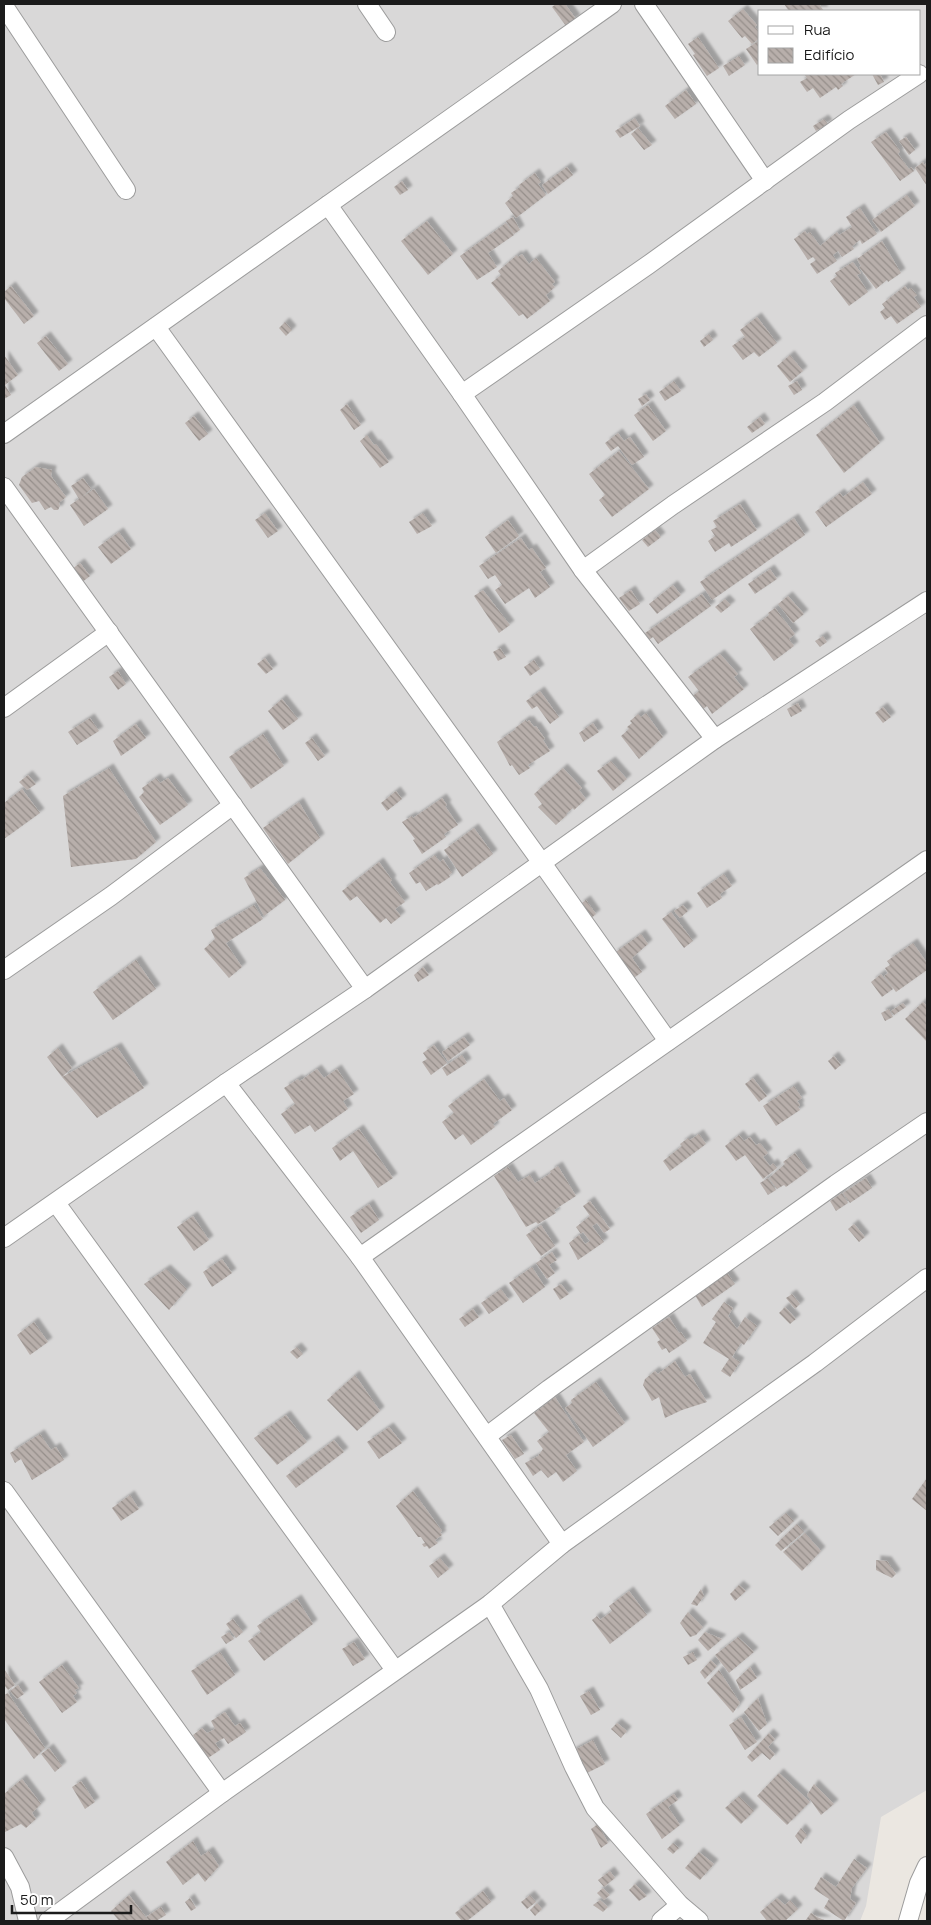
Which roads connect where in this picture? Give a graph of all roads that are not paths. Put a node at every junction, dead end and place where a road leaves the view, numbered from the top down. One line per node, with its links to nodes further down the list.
1 (367, 4): 5 (street)
2 (612, 4): 9 (street)
3 (644, 4): 7 (street)
4 (4, 6): 8 (street)
5 (386, 32)
6 (916, 75): 7 (street)
7 (766, 181): 12 (street)
8 (126, 190)
9 (328, 205): 11 (street); 12 (street)
10 (927, 325): 15 (street)
11 (156, 327): 13 (street); 22 (street)
12 (462, 394): 15 (street)
13 (4, 434)
14 (4, 487): 17 (street)
15 (583, 570): 19 (street)
16 (927, 601): 19 (street)
17 (109, 632): 18 (street); 20 (street)
18 (4, 708)
19 (715, 739): 22 (street)
20 (233, 805): 23 (street); 24 (street)
21 (927, 860): 25 (street)
22 (542, 863): 24 (street); 25 (street)
23 (4, 970)
24 (365, 989): 26 (street)
25 (668, 1041): 30 (street)
26 (226, 1083): 28 (street); 30 (street)
27 (927, 1122): 32 (street)
28 (56, 1203): 29 (street); 36 (street)
29 (4, 1238)
30 (360, 1257): 32 (street)
31 (927, 1278): 34 (street)
32 (487, 1436): 34 (street)
33 (4, 1491): 37 (street)
34 (562, 1544): 35 (street)
35 (490, 1604): 36 (street); 40 (street)
36 (395, 1670): 37 (street)
37 (222, 1793): 42 (street)
38 (4, 1857): 41 (street)
39 (927, 1866): 45 (street)
40 (680, 1905): 43 (street); 44 (street)
41 (28, 1921)
42 (48, 1921)
43 (661, 1921)
44 (699, 1921)
45 (908, 1921)

